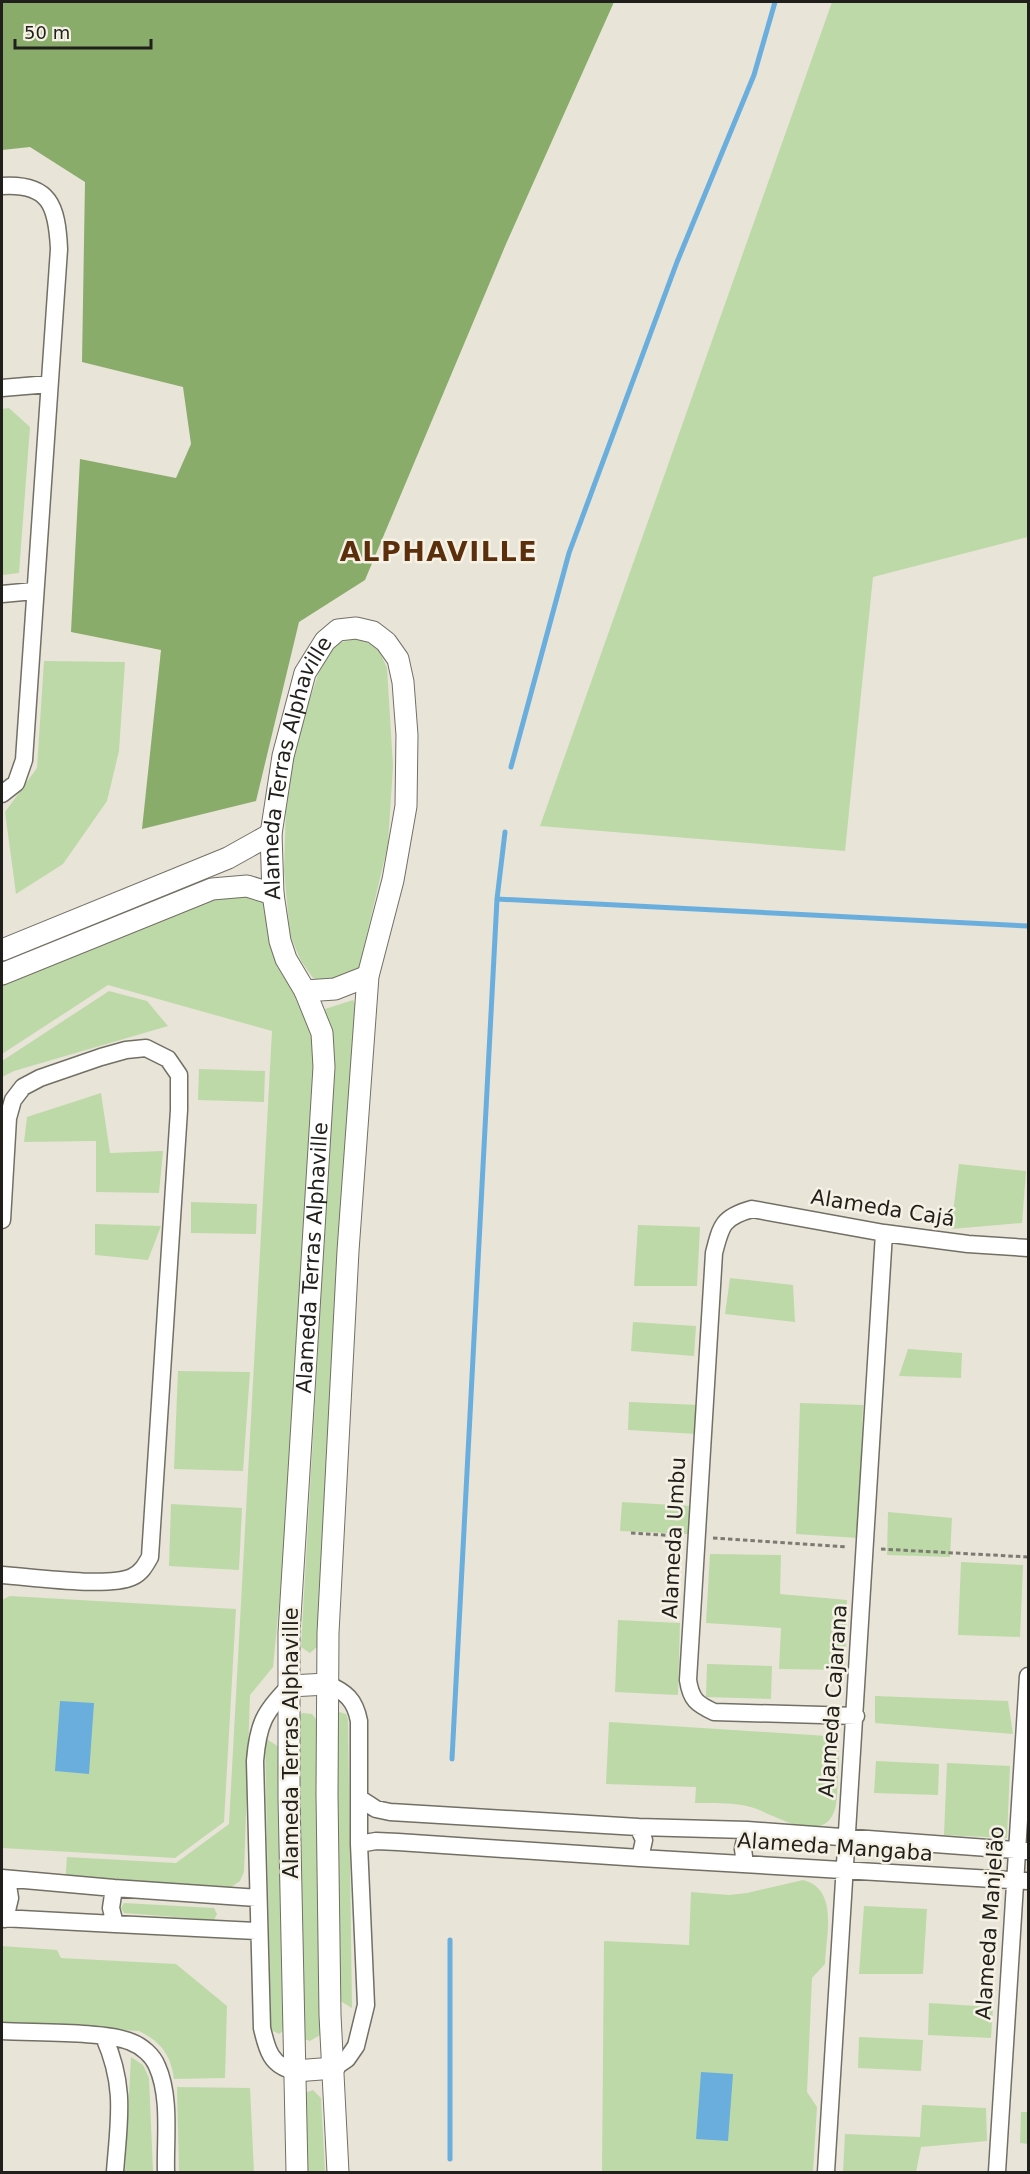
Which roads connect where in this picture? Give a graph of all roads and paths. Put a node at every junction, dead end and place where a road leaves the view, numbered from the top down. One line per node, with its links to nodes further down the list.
1 (2, 186): 2 (street)
2 (49, 384): 3 (street); 4 (street)
3 (2, 388)
4 (34, 591): 5 (street); 6 (street)
5 (2, 594)
6 (2, 794)
7 (271, 834): 8 (street, Alameda Terras Alphaville); 9 (street); 11 (street, Alameda Terras Alphaville)
8 (273, 894): 10 (street); 12 (street, Alameda Terras Alphaville)
9 (2, 950)
10 (2, 974)
11 (368, 976): 12 (street); 23 (street, Alameda Terras Alphaville)
12 (305, 991): 24 (street, Alameda Terras Alphaville)
13 (731, 1215): 15 (street, Alameda Cajá); 18 (street, Alameda Umbu)
14 (2, 1220): 21 (street)
15 (884, 1233): 16 (street, Alameda Cajá); 19 (street, Alameda Cajarana)
16 (1029, 1248)
17 (631, 1533): 18 (path)
18 (697, 1537): 19 (path); 25 (street, Alameda Umbu)
19 (866, 1548): 20 (path); 25 (street, Alameda Cajarana)
20 (1029, 1557)
21 (2, 1575)
22 (1029, 1676): 31 (street, Alameda Manjelão)
23 (327, 1684): 24 (street); 26 (street); 44 (street, Alameda Terras Alphaville)
24 (290, 1686): 38 (street); 45 (street, Alameda Terras Alphaville)
25 (856, 1716): 29 (street, Alameda Cajarana)
26 (359, 1798): 27 (street, Alameda Mangaba); 30 (street)
27 (638, 1827): 28 (street, Alameda Mangaba); 32 (street)
28 (747, 1830): 29 (street, Alameda Mangaba); 33 (street)
29 (847, 1838): 31 (street, Alameda Mangaba); 34 (street, Alameda Cajarana)
30 (359, 1844): 32 (street, Alameda Mangaba); 44 (street)
31 (1023, 1851): 36 (street, Alameda Manjelão)
32 (640, 1858): 33 (street, Alameda Mangaba)
33 (745, 1864): 34 (street, Alameda Mangaba)
34 (844, 1870): 36 (street, Alameda Mangaba); 50 (street, Alameda Cajarana)
35 (4, 1879): 37 (street); 39 (street)
36 (1022, 1881): 51 (street, Alameda Manjelão)
37 (114, 1888): 38 (street); 40 (street)
38 (258, 1898): 41 (street)
39 (3, 1919): 40 (street)
40 (115, 1924): 41 (street)
41 (258, 1931): 45 (street)
42 (2, 2031): 43 (street)
43 (104, 2037): 46 (street); 47 (street)
44 (334, 2068): 45 (street); 49 (street, Alameda Terras Alphaville)
45 (295, 2071): 48 (street, Alameda Terras Alphaville)
46 (115, 2172)
47 (166, 2172)
48 (297, 2172)
49 (338, 2172)
50 (826, 2172)
51 (997, 2172)

